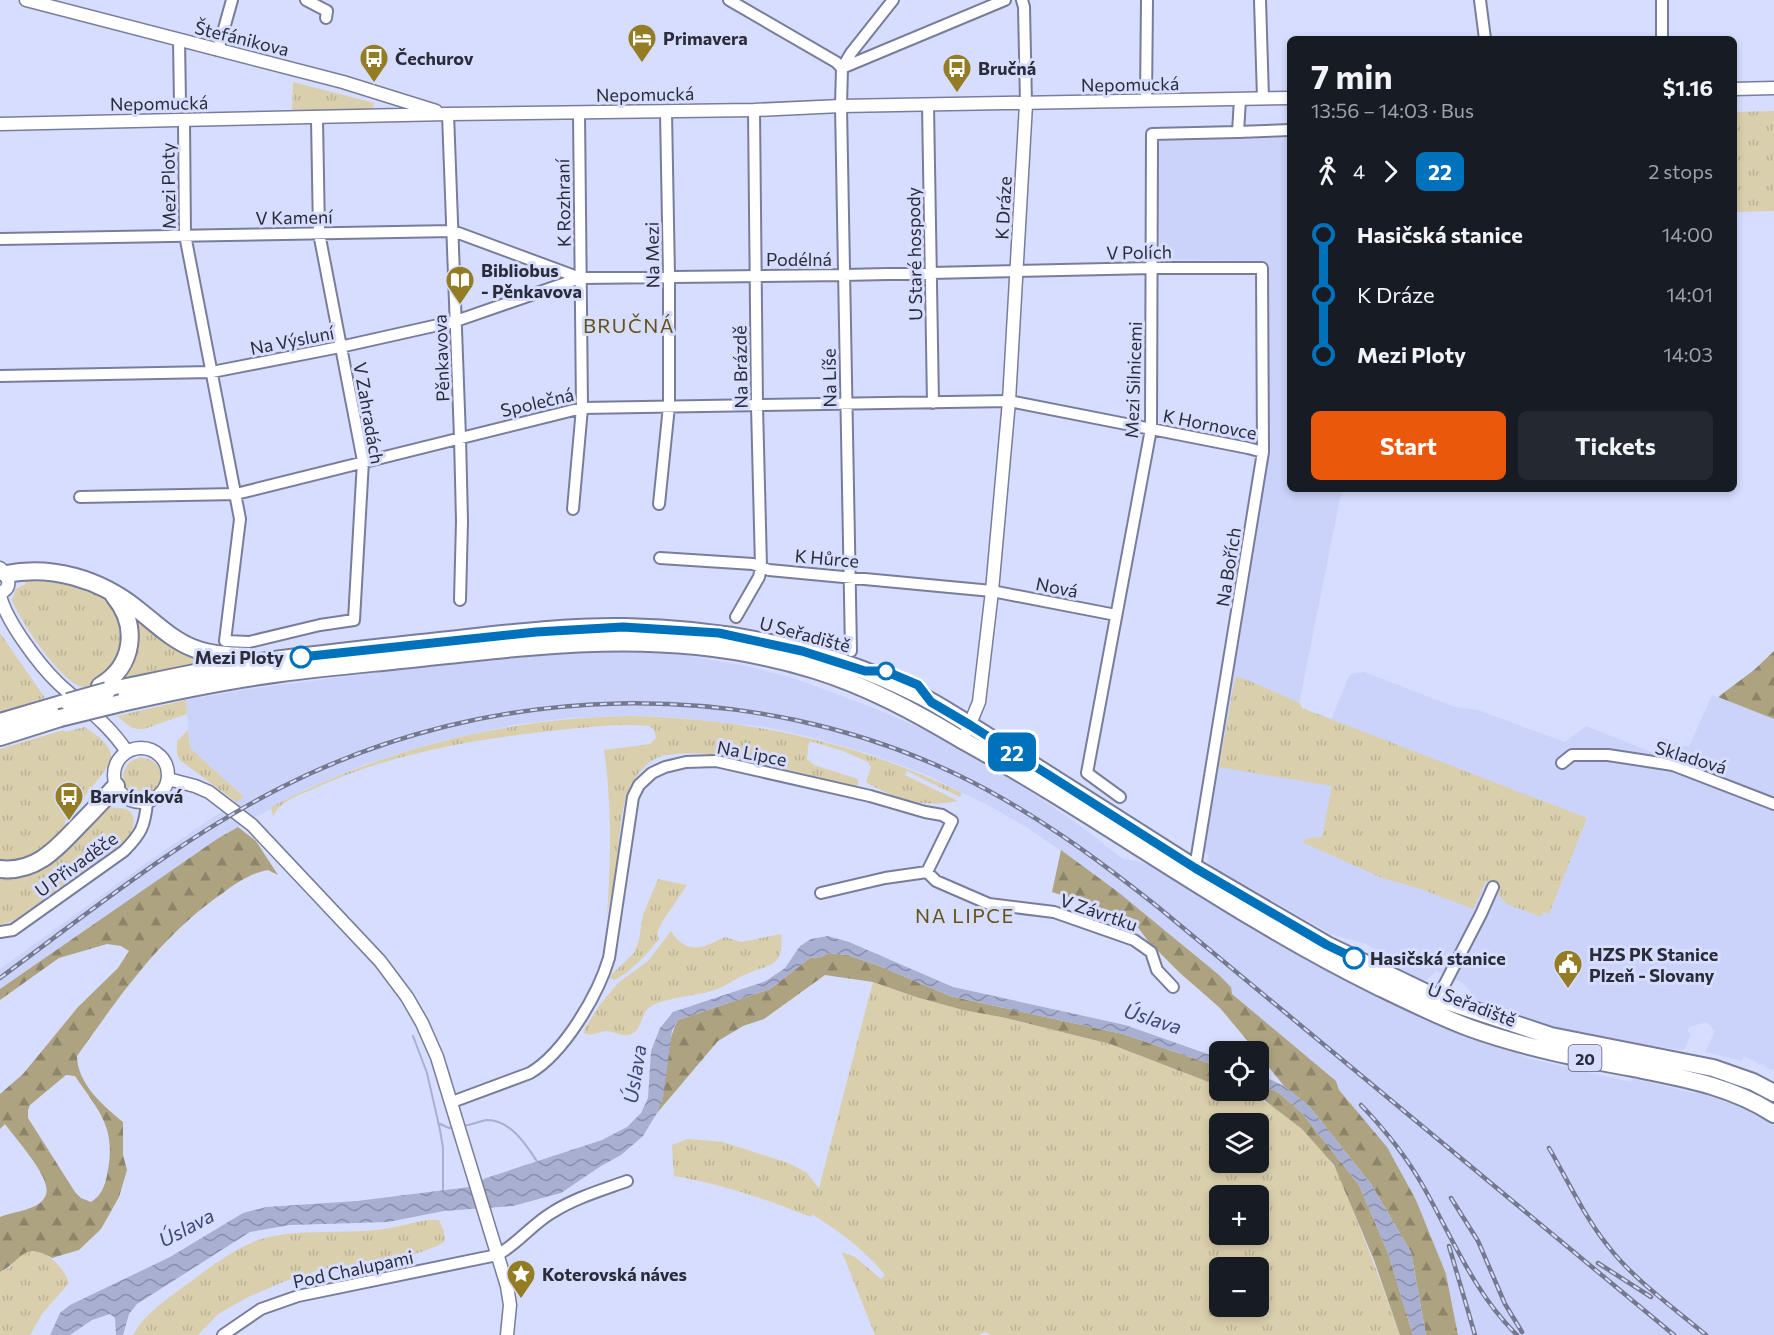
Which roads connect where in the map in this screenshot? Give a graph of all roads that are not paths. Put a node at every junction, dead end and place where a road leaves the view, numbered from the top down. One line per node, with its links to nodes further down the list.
1 (26, 0): 15 (street, Štefánikova)
2 (232, 0): 16 (street)
3 (306, 0): 12 (street)
4 (729, 0): 17 (street)
5 (893, 0): 17 (street)
6 (1005, 0): 17 (street)
7 (1022, 0): 25 (street)
8 (1147, 0): 23 (street)
9 (1260, 0): 22 (street)
10 (1480, 0): 13 (street)
11 (1662, 0): 14 (street)
12 (326, 18)
13 (1485, 36)
14 (1662, 36)
15 (179, 40): 16 (street, Štefánikova); 24 (street)
16 (218, 50): 31 (street, Štefánikova)
17 (842, 68): 27 (street, Na Líše)
18 (1774, 87): 19 (street)
19 (1737, 89)
20 (1287, 98): 22 (street, Nepomucká)
21 (1240, 99): 22 (street, Nepomucká); 23 (street, Nepomucká); 36 (street)
22 (1263, 99)
23 (1146, 101): 25 (street, Nepomucká)
24 (180, 103)
25 (1026, 104): 26 (street, Nepomucká); 43 (street, K Dráze)
26 (928, 105): 27 (street, Nepomucká); 44 (street, U Staré hospody)
27 (841, 106): 28 (street, Nepomucká); 46 (street, Na Líše)
28 (754, 110): 29 (street, Nepomucká); 45 (street, Na Brázdě)
29 (666, 112): 30 (street, Nepomucká); 47 (street, Na Mezi)
30 (579, 113): 31 (street, Nepomucká); 48 (street, K Rozhraní)
31 (448, 114): 32 (street, Nepomucká); 37 (street, Pěnkavova)
32 (317, 118): 33 (street, Nepomucká); 38 (street, V Zahradách)
33 (184, 121): 34 (street, Nepomucká); 39 (street, Mezi Ploty)
34 (0, 124)
35 (1287, 130): 36 (street)
36 (1238, 132): 41 (street, Mezi Silnicemi)
37 (453, 231): 38 (street, V Kamení); 48 (street, V Kamení); 49 (street, Pěnkavova)
38 (319, 233): 39 (street, V Kamení); 50 (street, V Zahradách)
39 (185, 235): 40 (street, V Kamení); 51 (street, Mezi Ploty)
40 (0, 239)
41 (1152, 268): 42 (street, V Polích); 43 (street, V Polích); 59 (street, Mezi Silnicemi)
42 (1262, 268): 61 (street, Na Bořích)
43 (1018, 270): 44 (street, Podélná); 53 (street, K Dráze)
44 (931, 273): 46 (street, Podélná); 54 (street, U Staré hospody)
45 (755, 275): 46 (street, Podélná); 47 (street, Podélná); 57 (street, Na Brázdě)
46 (844, 275): 55 (street, Na Líše)
47 (669, 276): 48 (street, Podélná); 56 (street, Na Mezi)
48 (580, 278): 49 (street, Na Výsluní); 58 (street, K Rozhraní)
49 (456, 321): 50 (street, Na Výsluní); 60 (street, Pěnkavova)
50 (340, 348): 51 (street, Na Výsluní); 62 (street, V Zahradách)
51 (212, 372): 52 (street, Na Výsluní); 63 (street, Mezi Ploty)
52 (0, 376)
53 (1009, 401): 54 (street, Společná); 59 (street, K Hornovce); 72 (street, K Dráze)
54 (933, 403): 55 (street, Společná)
55 (846, 404): 57 (street, Společná); 70 (street, Na Líše)
56 (669, 406): 57 (street, Společná); 58 (street, Společná); 65 (street, Na Mezi)
57 (757, 406): 68 (street, Na Brázdě)
58 (582, 408): 60 (street, Společná); 66 (street, K Rozhraní)
59 (1151, 429): 61 (street, K Hornovce); 75 (street, Mezi Silnicemi)
60 (460, 437): 62 (street, Společná); 74 (street, Pěnkavova)
61 (1263, 452): 93 (street, Na Bořích)
62 (363, 461): 63 (street, Společná); 78 (street, V Zahradách)
63 (236, 494): 64 (street, Společná); 78 (street, Mezi Ploty)
64 (80, 497)
65 (659, 504)
66 (573, 509)
67 (660, 558): 68 (street, K Hůrce)
68 (761, 567): 70 (street, K Hůrce); 76 (street, Na Brázdě)
69 (3, 572): 71 (main road); 73 (street)
70 (849, 577): 72 (street, K Hůrce); 79 (street, Na Líše)
71 (107, 589): 80 (main road); 81 (main road)
72 (992, 591): 75 (street, Nová); 83 (street, K Dráze)
73 (0, 595): 86 (street)
74 (460, 600)
75 (1116, 615): 90 (street, Mezi Silnicemi)
76 (736, 617)
77 (623, 634): 80 (main road, 20); 82 (main road, 20, bridge); 83 (main road, U Seřadiště / 20); 85 (main road, U Seřadiště / 20)
78 (225, 641)
79 (851, 651)
80 (279, 659): 81 (main road, 20)
81 (103, 689): 82 (main road, 20, bridge)
82 (53, 713): 84 (main road, 20)
83 (970, 725): 85 (street, K Dráze); 93 (main road, U Seřadiště / 20)
84 (2, 733)
85 (962, 740): 100 (main road, U Seřadiště / 20)
86 (127, 752): 88 (street); 89 (street)
87 (1562, 763): 92 (street, Skladová)
88 (168, 779): 91 (street); 102 (street)
89 (116, 786): 91 (street); 94 (main road)
90 (1120, 797)
91 (147, 802): 98 (street, U Přivaděče)
92 (1774, 804)
93 (1195, 868): 100 (main road, U Seřadiště / 20)
94 (0, 869)
95 (927, 872): 97 (street); 99 (street, V Závrtku); 102 (street, Na Lipce)
96 (1493, 887): 100 (street)
97 (821, 892)
98 (0, 932)
99 (1173, 987)
100 (1434, 1005): 101 (main road, U Seřadiště / 20); 103 (main road, U Seřadiště / 20)
101 (1774, 1093)
102 (452, 1102): 105 (street)
103 (1774, 1114)
104 (627, 1181): 105 (street)
105 (497, 1255): 106 (street, Pod Chalupami); 107 (street)
106 (223, 1335)
107 (507, 1335)

